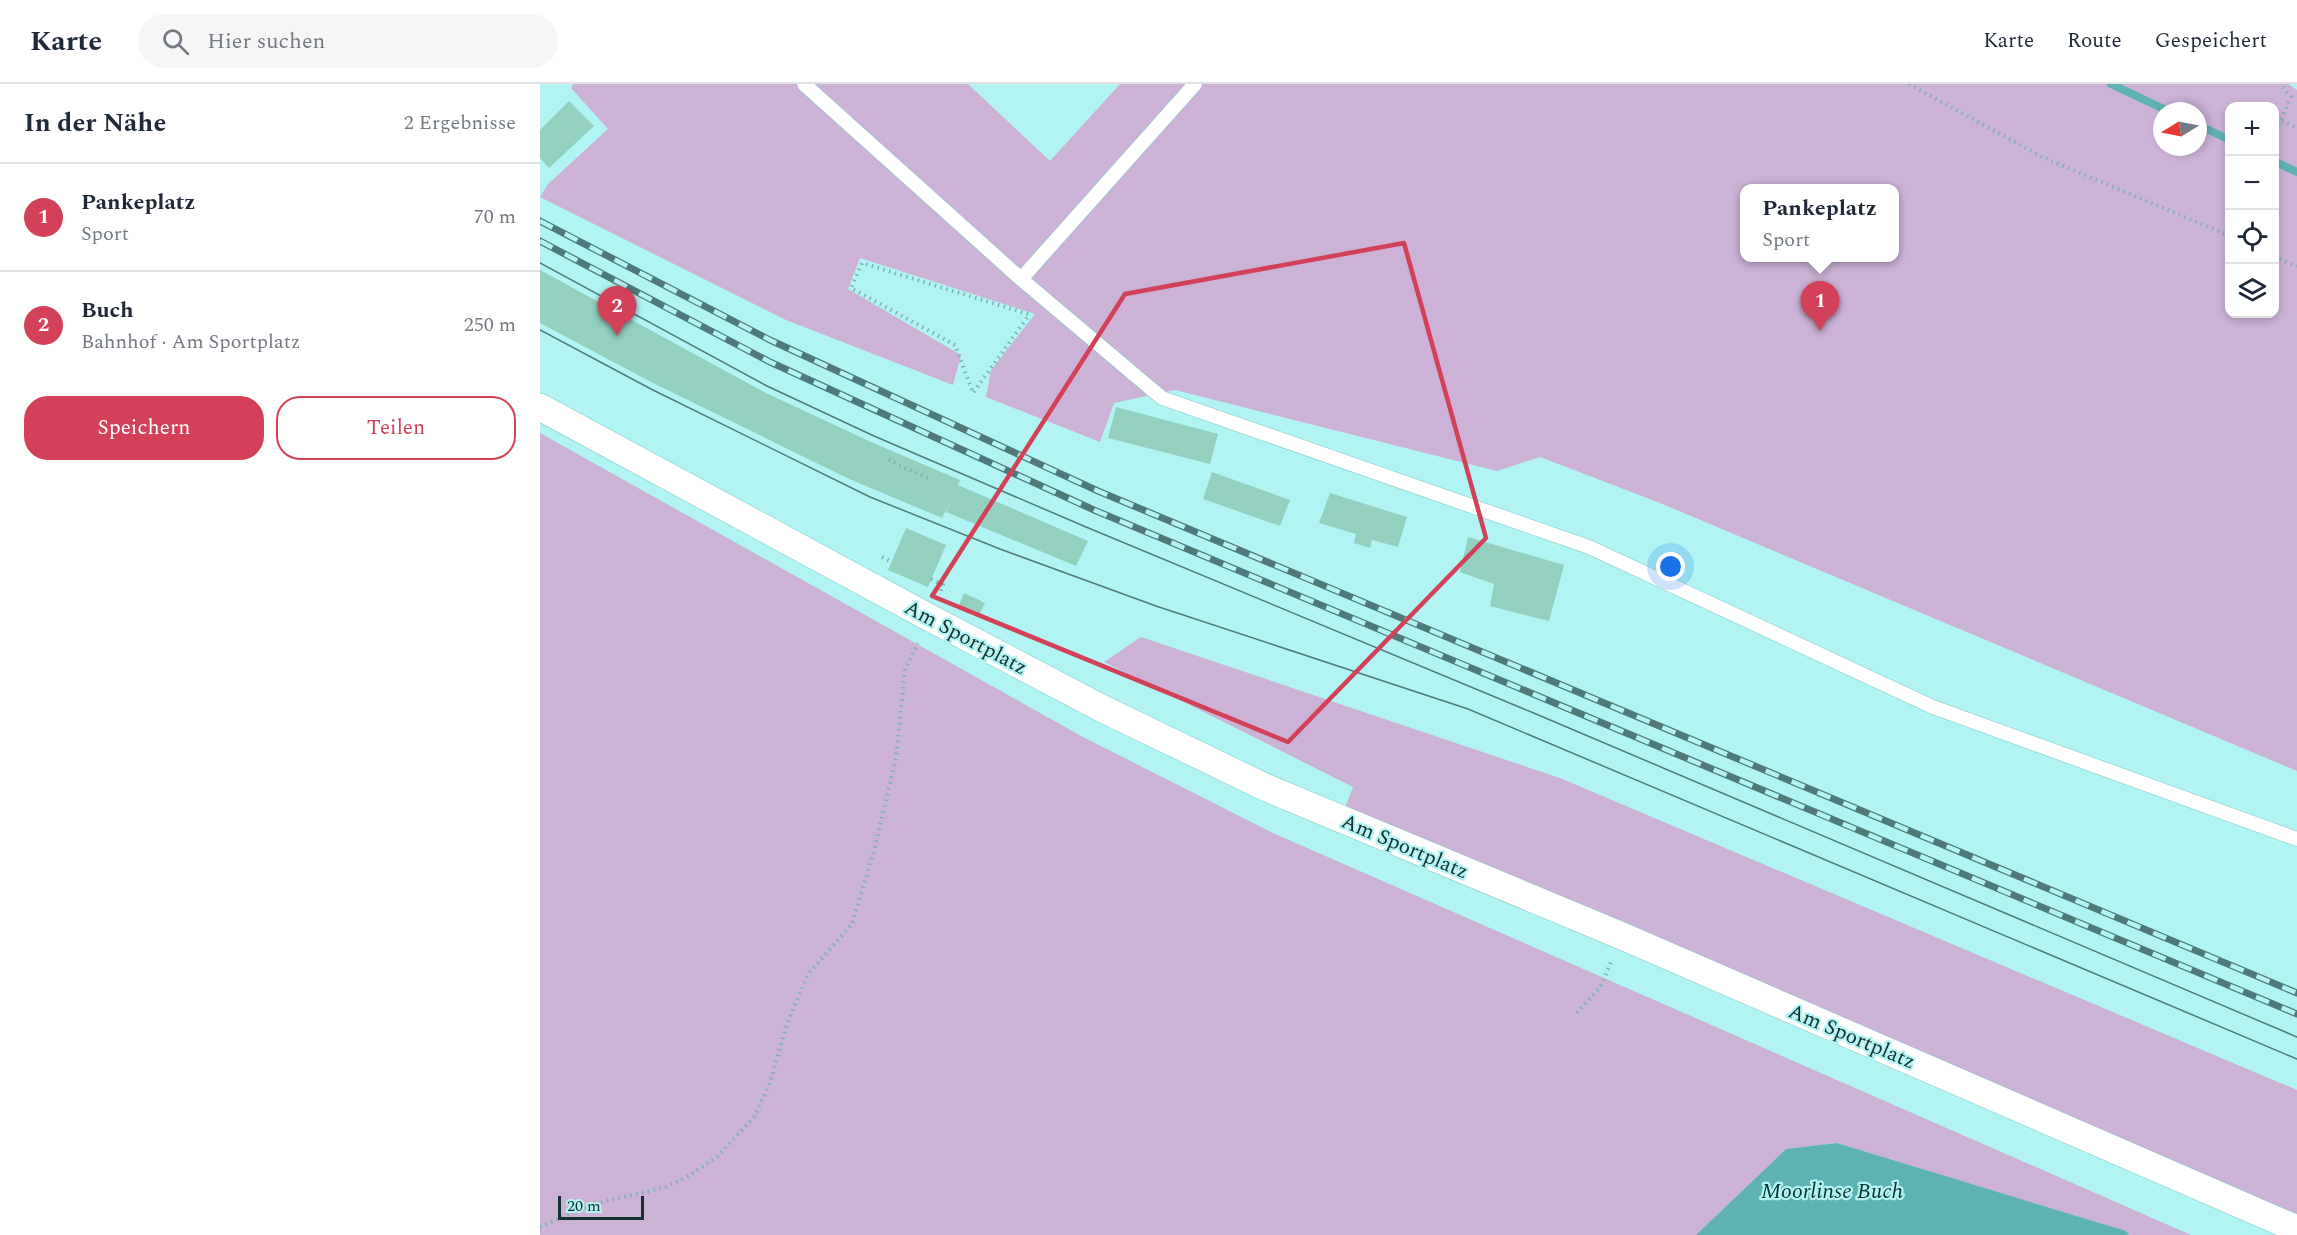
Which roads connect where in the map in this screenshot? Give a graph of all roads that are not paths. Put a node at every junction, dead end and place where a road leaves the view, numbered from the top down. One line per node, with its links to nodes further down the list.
1 (804, 84): 3 (lane)
2 (1195, 84): 3 (lane)
3 (1021, 279): 5 (lane)
4 (540, 407): 6 (street, Am Sportplatz)
5 (2297, 839)
6 (2297, 1229)

